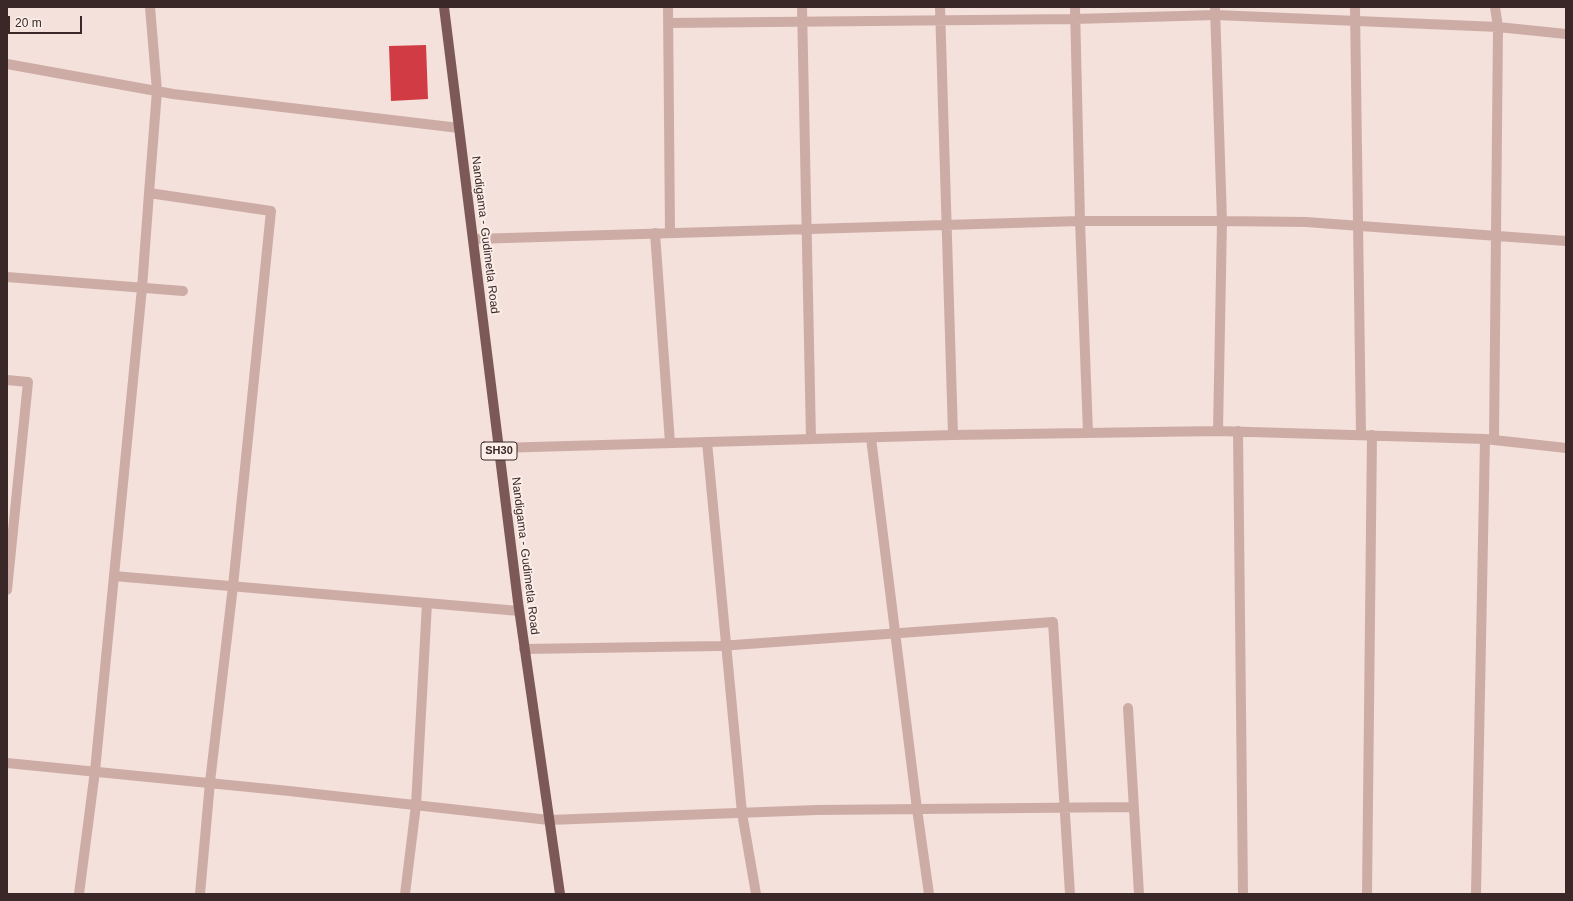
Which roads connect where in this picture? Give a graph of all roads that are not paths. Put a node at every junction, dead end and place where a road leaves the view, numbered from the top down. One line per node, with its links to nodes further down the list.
1 (150, 7): 18 (street)
2 (444, 7): 19 (main road, Nandigama - Gudimetla Road / SH30)
3 (668, 7): 14 (street)
4 (802, 7): 12 (street)
5 (940, 7): 11 (street)
6 (1075, 7): 10 (street)
7 (1355, 7): 13 (street)
8 (1495, 7): 15 (street)
9 (1216, 11): 10 (street); 13 (street); 22 (street)
10 (1075, 19): 11 (street); 21 (street)
11 (940, 20): 12 (street); 23 (street)
12 (802, 21): 14 (street); 25 (street)
13 (1355, 21): 15 (street); 24 (street)
14 (668, 23): 26 (street)
15 (1498, 27): 16 (street); 28 (street)
16 (1566, 34)
17 (7, 64): 18 (street)
18 (157, 91): 19 (street); 20 (street)
19 (459, 128): 29 (main road, Nandigama - Gudimetla Road / SH30)
20 (149, 193): 32 (street); 49 (street)
21 (1080, 221): 22 (street); 23 (street); 37 (street)
22 (1222, 222): 24 (street); 35 (street)
23 (946, 225): 25 (street); 38 (street)
24 (1358, 226): 28 (street); 39 (street)
25 (807, 229): 26 (street); 42 (street)
26 (670, 232): 27 (street)
27 (655, 233): 29 (street); 45 (street)
28 (1496, 236): 30 (street); 43 (street)
29 (473, 239): 46 (main road, Nandigama - Gudimetla Road / SH30)
30 (1566, 241)
31 (7, 277): 32 (street)
32 (142, 288): 33 (street); 48 (street)
33 (183, 291)
34 (7, 380): 50 (street)
35 (1218, 431): 36 (street); 37 (street)
36 (1238, 432): 39 (street); 74 (street)
37 (1088, 433): 38 (street)
38 (953, 435): 41 (street)
39 (1361, 435): 40 (street)
40 (1372, 435): 43 (street); 75 (street)
41 (871, 438): 42 (street); 53 (street)
42 (811, 439): 44 (street)
43 (1489, 440): 47 (street); 76 (street)
44 (707, 442): 45 (street); 54 (street)
45 (670, 443): 46 (street)
46 (498, 448): 52 (main road, Nandigama - Gudimetla Road / SH30)
47 (1566, 448)
48 (114, 576): 49 (street); 58 (street)
49 (233, 586): 51 (street); 59 (street)
50 (7, 590)
51 (427, 603): 52 (street); 60 (street)
52 (519, 611): 55 (main road, Nandigama - Gudimetla Road / SH30)
53 (895, 633): 54 (street); 62 (street); 63 (street)
54 (726, 645): 55 (street); 64 (street)
55 (524, 649): 65 (main road, Nandigama - Gudimetla Road / SH30)
56 (1128, 708): 61 (street)
57 (7, 762): 58 (street)
58 (94, 771): 59 (street); 66 (street)
59 (210, 782): 60 (street); 67 (street)
60 (416, 805): 65 (street); 68 (street)
61 (1134, 807): 62 (street); 73 (street)
62 (1065, 808): 63 (street); 72 (street)
63 (916, 809): 64 (street); 71 (street)
64 (742, 813): 65 (street); 70 (street)
65 (549, 820): 69 (main road, Nandigama - Gudimetla Road / SH30)
66 (79, 894)
67 (200, 894)
68 (405, 894)
69 (560, 894)
70 (756, 894)
71 (929, 894)
72 (1070, 894)
73 (1139, 894)
74 (1243, 894)
75 (1367, 894)
76 (1476, 894)

